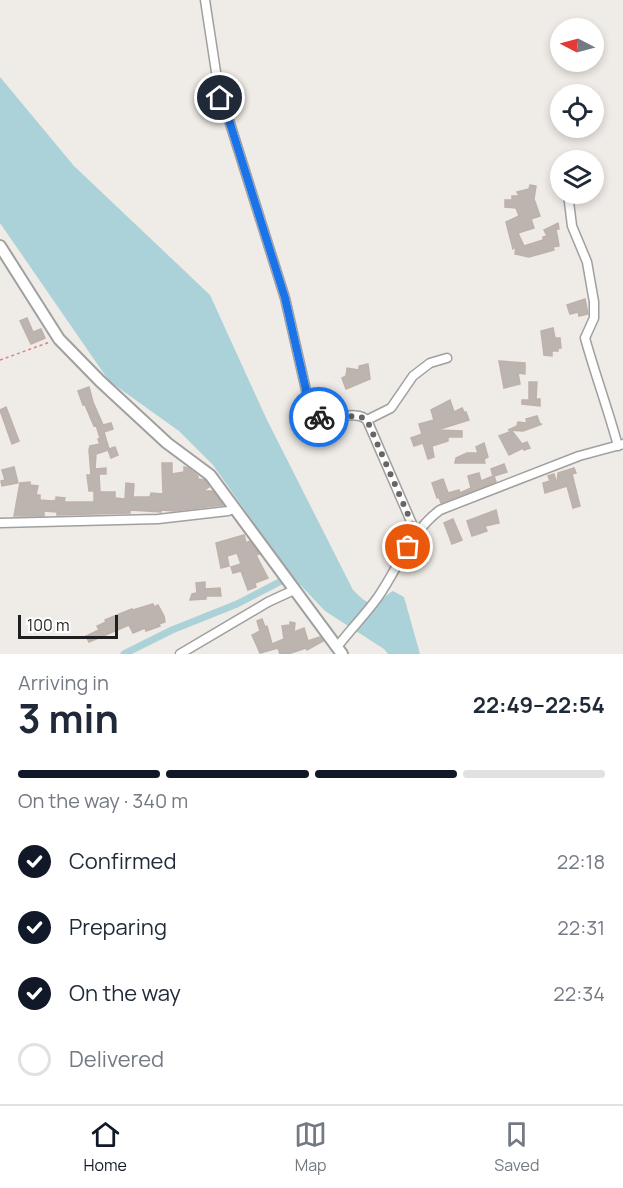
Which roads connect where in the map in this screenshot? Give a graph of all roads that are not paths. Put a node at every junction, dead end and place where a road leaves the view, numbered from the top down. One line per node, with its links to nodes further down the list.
1 (205, 0): 5 (street)
2 (569, 204): 6 (street)
3 (0, 246): 7 (street)
4 (447, 358): 5 (street)
5 (367, 420): 9 (street)
6 (620, 445): 9 (street)
7 (236, 508): 8 (street); 10 (street)
8 (0, 523)
9 (416, 533): 11 (street)
10 (289, 582): 11 (street); 12 (street)
11 (339, 651)
12 (180, 654)

